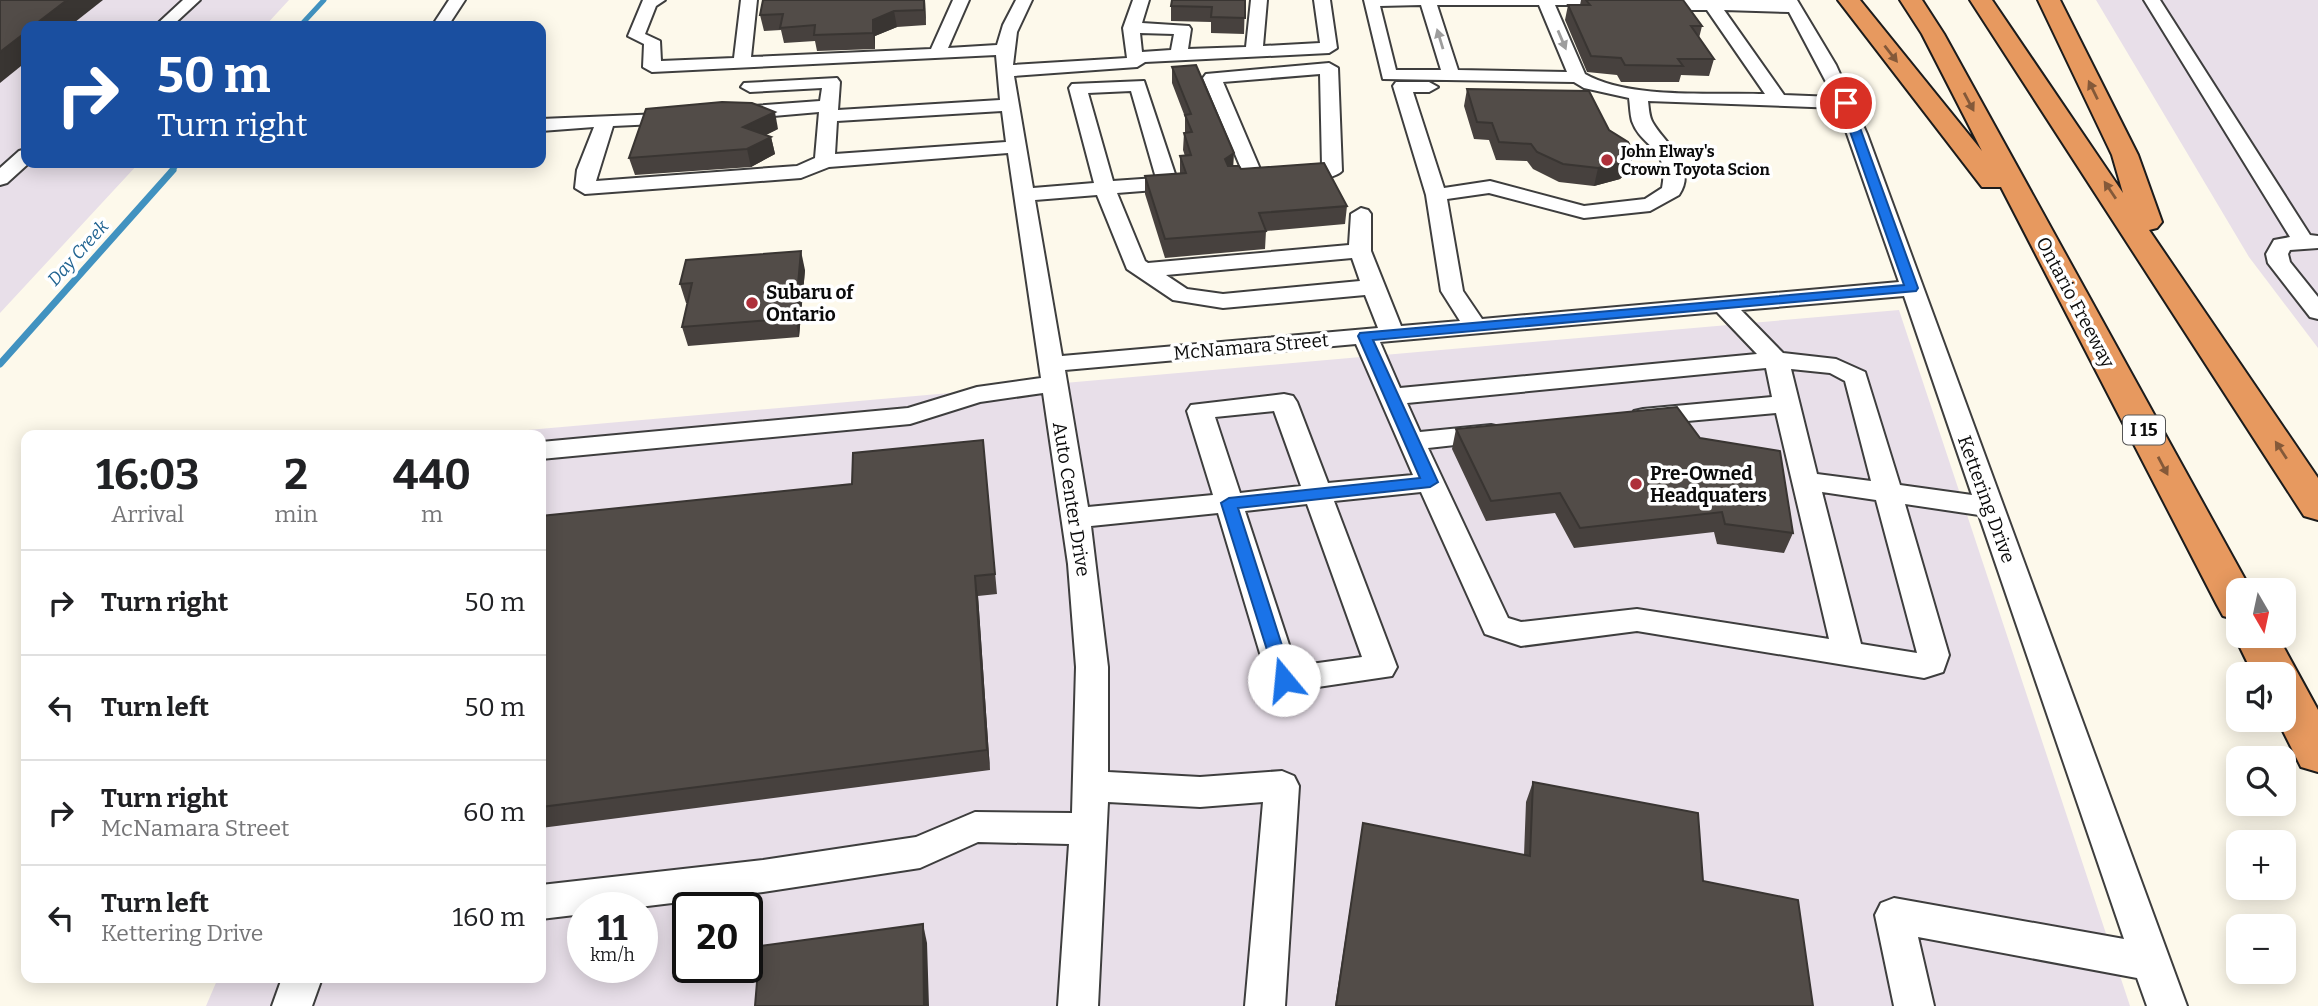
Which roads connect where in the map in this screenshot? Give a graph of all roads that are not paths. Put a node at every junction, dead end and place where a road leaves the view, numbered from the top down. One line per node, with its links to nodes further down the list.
1 (191, 0): 21 (street)
2 (457, 0): 22 (street)
3 (657, 0): 29 (street)
4 (749, 0): 29 (street)
5 (961, 0): 26 (street)
6 (1024, 0): 24 (street, Auto Center Drive)
7 (1141, 0): 23 (street)
8 (1259, 0): 25 (street)
9 (1322, 0): 25 (street)
10 (1598, 0): 18 (street)
11 (1633, 0): 20 (street)
12 (1849, 0): 54 (highway, one-way to 54)
13 (1912, 0): 54 (highway, Ontario Freeway / I 15, one-way to 54)
14 (1981, 0): 55 (highway, one-way to 14)
15 (2049, 0): 55 (highway, one-way to 15)
16 (2152, 0): 52 (street)
17 (1428, 1): 18 (street); 31 (street, one-way to 17); 31 (street)
18 (1546, 2): 32 (street, one-way to 32)
19 (1791, 3): 20 (street); 36 (street, Kettering Drive)
20 (1712, 5): 35 (street)
21 (168, 21)
22 (443, 21)
23 (1131, 28): 27 (street); 28 (street)
24 (1004, 50): 26 (street); 30 (street, Auto Center Drive)
25 (1254, 51): 27 (street)
26 (937, 54): 29 (street)
27 (1179, 55): 28 (street)
28 (1135, 57): 30 (street)
29 (744, 63)
30 (1004, 71): 37 (street, Auto Center Drive)
31 (1451, 76): 32 (street)
32 (1578, 77): 34 (street)
33 (750, 87): 38 (street)
34 (1638, 95): 35 (street); 50 (street); 50 (street)
35 (1778, 100): 36 (street)
36 (1846, 103): 58 (street, Kettering Drive)
37 (1009, 105): 38 (street); 43 (street, Auto Center Drive)
38 (829, 111): 39 (street); 45 (street)
39 (740, 113)
40 (703, 115): 41 (street)
41 (606, 121): 42 (street); 45 (street)
42 (546, 125)
43 (1016, 147): 45 (street); 49 (street, Auto Center Drive)
44 (21, 160): 47 (street)
45 (825, 161)
46 (1245, 177): 46 (street)
47 (0, 179)
48 (1105, 188): 48 (street); 49 (street); 56 (street)
49 (1024, 195): 65 (street, Auto Center Drive)
50 (1436, 195): 61 (street)
51 (1361, 214): 53 (street)
52 (2301, 243): 60 (street)
53 (1360, 251): 56 (street); 57 (street)
54 (2050, 254): 80 (highway, Ontario Freeway / I 15, one-way to 80)
55 (2161, 268): 78 (highway, one-way to 55)
56 (1144, 270): 57 (street)
57 (1374, 287): 62 (street)
58 (1912, 288): 59 (street, McNamara Street); 77 (street, Kettering Drive)
59 (1723, 305): 61 (street, McNamara Street); 64 (street)
60 (2318, 312)
61 (1476, 327): 62 (street, McNamara Street)
62 (1392, 334): 63 (street, McNamara Street)
63 (1365, 336): 65 (street, McNamara Street); 66 (street)
64 (1776, 360): 66 (street); 67 (street); 74 (street)
65 (1052, 374): 71 (street, McNamara Street); 79 (street, Auto Center Drive)
66 (1391, 397): 70 (street)
67 (1787, 404): 68 (street); 72 (street)
68 (1612, 421)
69 (1518, 430): 70 (street)
70 (1411, 441): 73 (street)
71 (546, 451)
72 (1806, 481): 74 (street); 81 (street)
73 (1430, 482): 75 (street); 81 (street)
74 (1888, 492): 77 (street); 81 (street)
75 (1317, 494): 76 (street); 76 (street); 76 (street)
76 (1229, 503): 79 (street)
77 (1990, 507): 87 (street, Kettering Drive)
78 (2318, 507)
79 (1076, 518): 84 (street, Auto Center Drive)
80 (2226, 583)
81 (1848, 654)
82 (2296, 712): 83 (highway)
83 (2318, 753)
84 (1091, 786): 85 (street, Auto Center Drive); 91 (street)
85 (1089, 829): 86 (street); 90 (street, Auto Center Drive)
86 (546, 901)
87 (2151, 962): 92 (street); 93 (street, Kettering Drive)
88 (300, 983): 89 (street)
89 (292, 1006)
90 (1078, 1006)
91 (1265, 1006)
92 (1914, 1006)
93 (2167, 1006)

